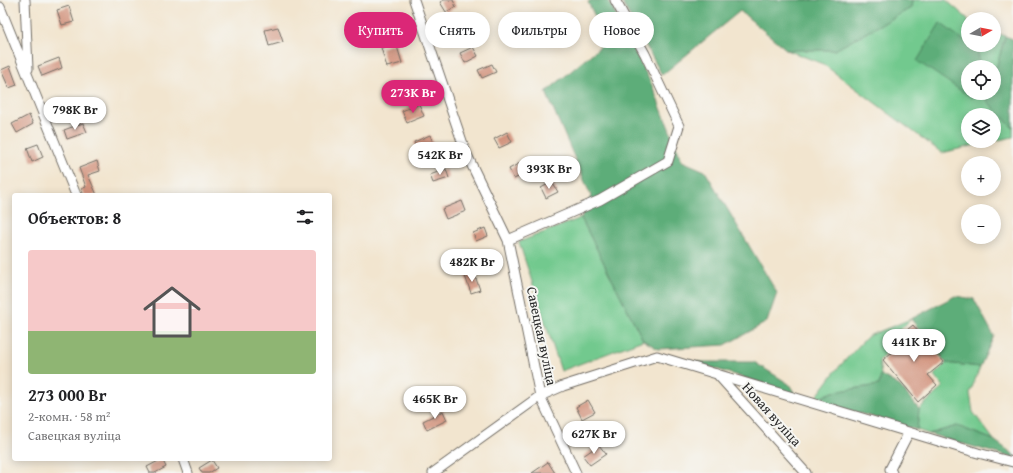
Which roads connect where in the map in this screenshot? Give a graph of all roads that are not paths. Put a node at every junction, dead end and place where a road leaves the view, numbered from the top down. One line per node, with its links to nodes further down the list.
1 (25, 0): 5 (street)
2 (414, 0): 7 (street, Савецкая вуліца)
3 (616, 0): 7 (street)
4 (0, 7): 5 (street)
5 (28, 77): 6 (street)
6 (75, 193)
7 (508, 240): 9 (street, Савецкая вуліца)
8 (717, 374): 9 (street); 10 (street); 16 (street, Новая вуліца)
9 (540, 396): 14 (street); 15 (street, Савецкая вуліца)
10 (909, 432): 12 (street); 17 (street)
11 (184, 461): 13 (street)
12 (1013, 462)
13 (188, 473)
14 (433, 473)
15 (576, 473)
16 (806, 473)
17 (892, 473)

